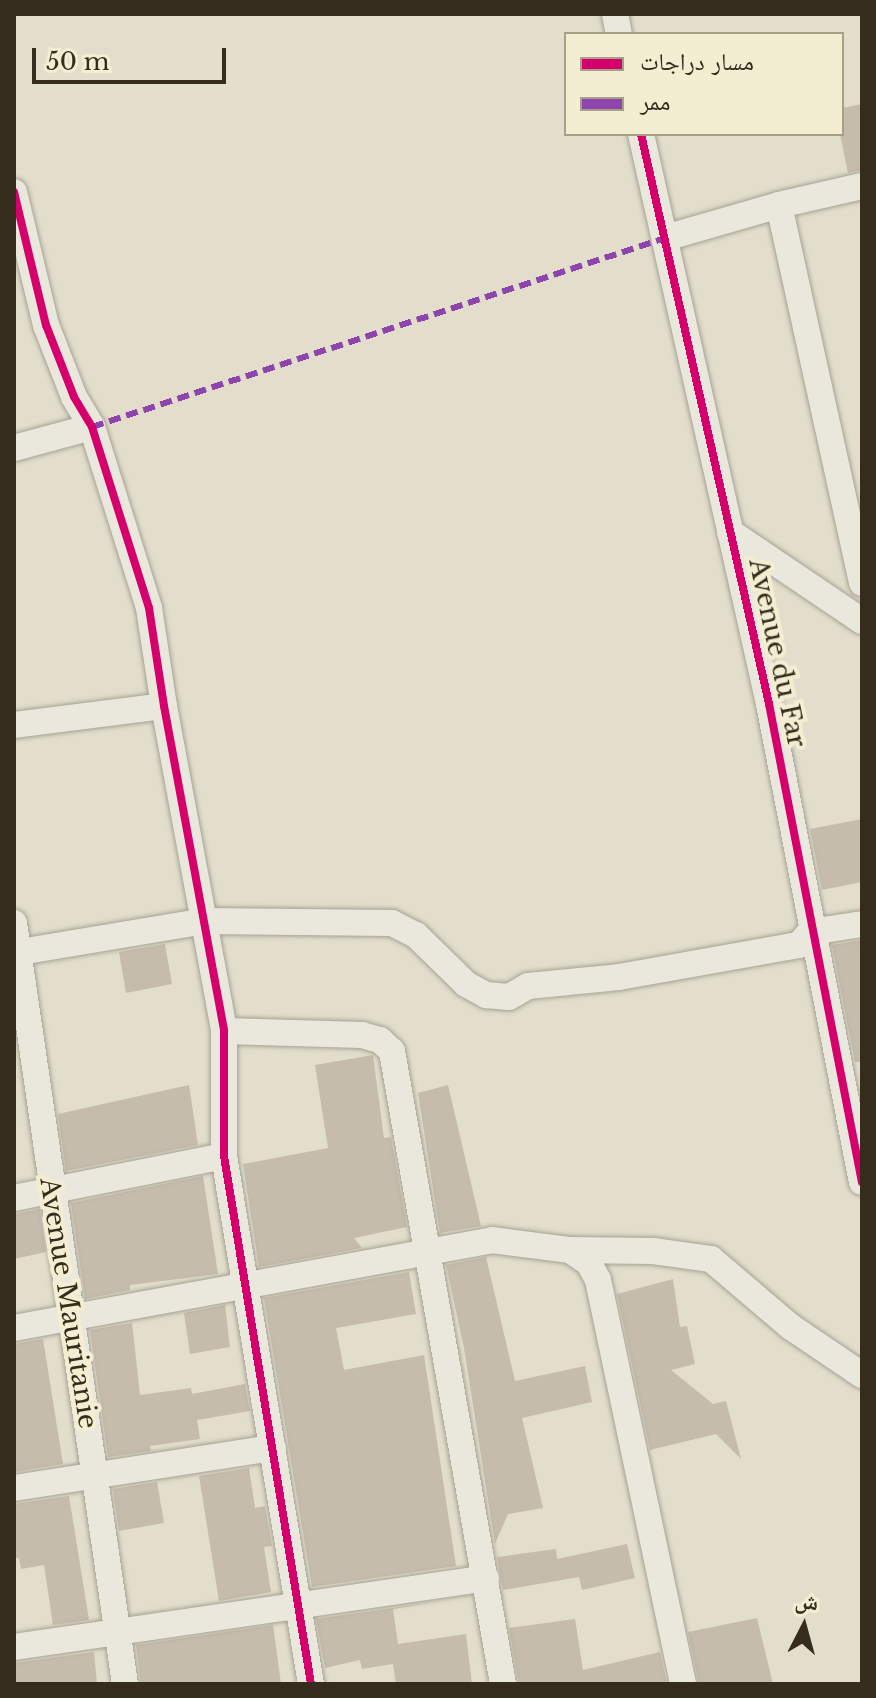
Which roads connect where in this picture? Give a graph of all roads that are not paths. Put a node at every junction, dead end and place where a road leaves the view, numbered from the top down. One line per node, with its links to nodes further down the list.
1 (641, 136): 5 (street, Avenue du Far)
2 (862, 186): 4 (street)
3 (14, 192): 6 (street)
4 (779, 205): 5 (street); 9 (street)
5 (665, 238): 8 (street, Avenue du Far)
6 (92, 427): 7 (street); 11 (street)
7 (14, 448)
8 (730, 532): 10 (street); 16 (street, Avenue du Far)
9 (862, 583)
10 (862, 621)
11 (164, 706): 12 (street); 13 (street)
12 (14, 725)
13 (205, 921): 16 (street); 17 (street); 18 (street)
14 (14, 923): 17 (street, Avenue Mauritanie)
15 (862, 924): 16 (street)
16 (810, 932): 20 (street, Avenue du Far)
17 (17, 952): 21 (street, Avenue Mauritanie)
18 (224, 1031): 19 (street); 23 (street)
19 (224, 1156): 21 (street); 25 (street)
20 (862, 1182)
21 (50, 1189): 22 (street); 26 (street, Avenue Mauritanie)
22 (14, 1198)
23 (430, 1250): 24 (street); 25 (street); 32 (street)
24 (570, 1250): 28 (street); 39 (street)
25 (245, 1283): 26 (street); 29 (street)
26 (69, 1317): 27 (street); 30 (street, Avenue Mauritanie)
27 (14, 1328)
28 (862, 1375)
29 (273, 1448): 30 (street); 33 (street)
30 (96, 1478): 31 (street); 34 (street, Avenue Mauritanie)
31 (14, 1488)
32 (486, 1578): 33 (street); 38 (street)
33 (297, 1605): 34 (street); 37 (street)
34 (117, 1633): 35 (street); 36 (street, Avenue Mauritanie)
35 (14, 1647)
36 (125, 1684)
37 (311, 1684)
38 (503, 1684)
39 (683, 1684)

